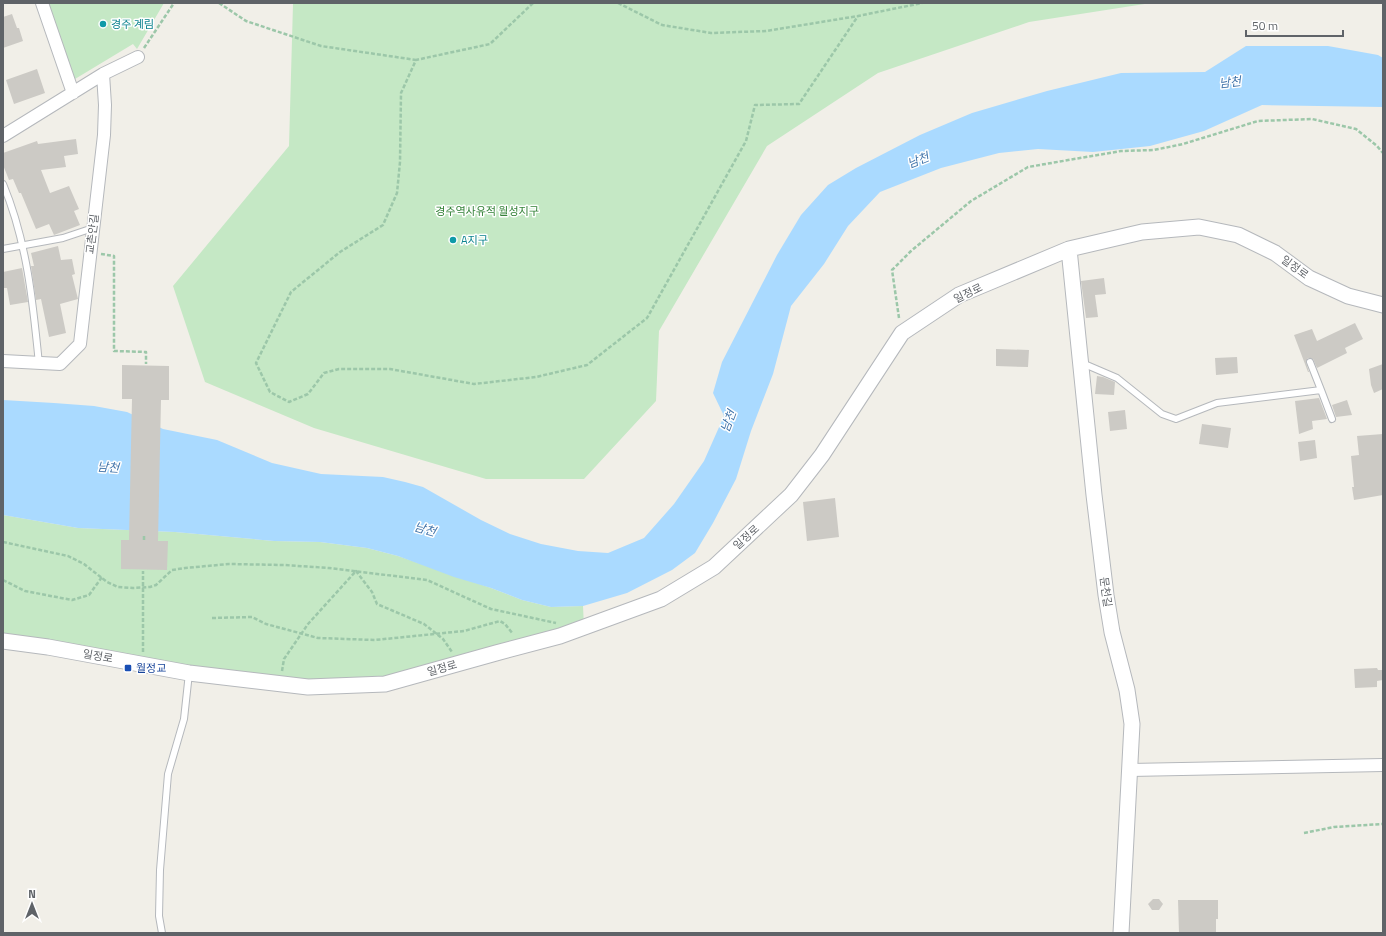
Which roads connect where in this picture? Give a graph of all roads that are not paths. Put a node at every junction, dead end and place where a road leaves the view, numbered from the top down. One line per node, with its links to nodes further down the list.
1 (42, 3): 4 (street)
2 (138, 57): 3 (street)
3 (103, 74): 4 (street); 7 (street, 교촌안길)
4 (72, 93): 5 (street)
5 (3, 136)
6 (3, 184): 8 (lane)
7 (93, 228): 8 (lane); 15 (street, 교촌안길)
8 (23, 246): 9 (lane); 15 (lane)
9 (3, 249)
10 (1069, 249): 11 (street, 일정로); 13 (street, 문천길); 19 (street, 일정로)
11 (1383, 305)
12 (3, 361): 15 (street, 교촌안길)
13 (1080, 362): 16 (lane); 21 (street, 문천길)
14 (1310, 362): 16 (lane)
15 (39, 364)
16 (1321, 390): 17 (lane)
17 (1332, 419)
18 (3, 641): 19 (street, 일정로)
19 (189, 673): 22 (lane)
20 (1383, 765): 21 (street)
21 (1130, 770): 23 (street, 문천길)
22 (162, 933)
23 (1121, 933)

